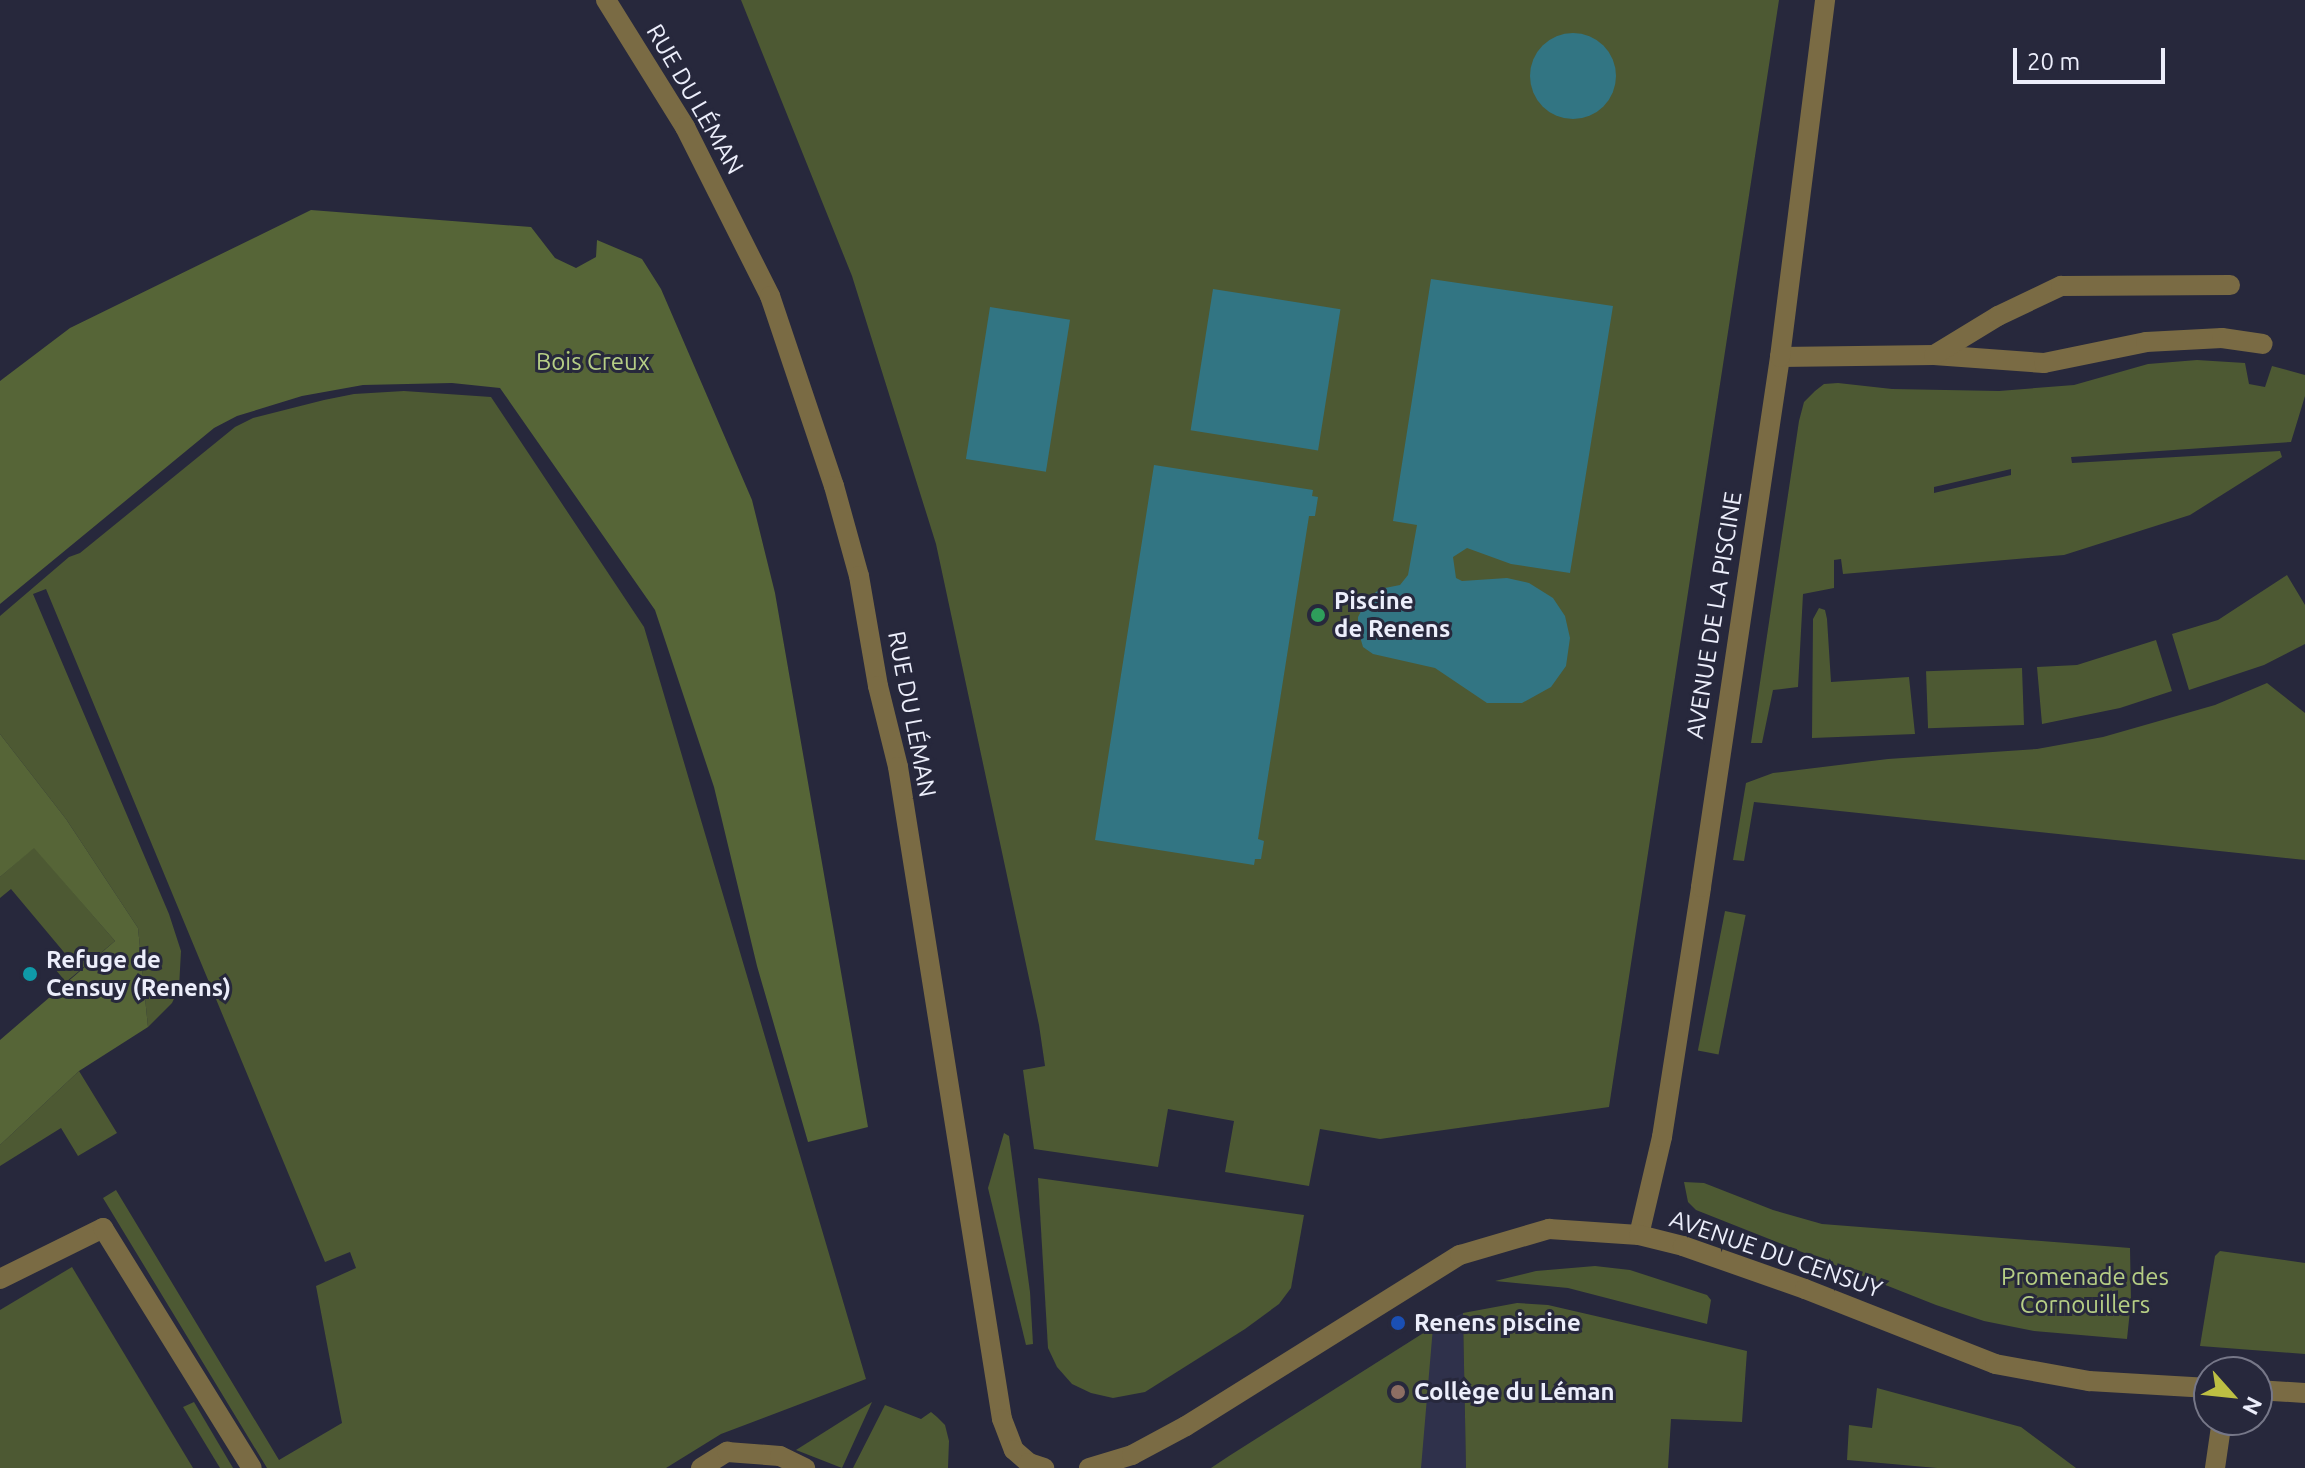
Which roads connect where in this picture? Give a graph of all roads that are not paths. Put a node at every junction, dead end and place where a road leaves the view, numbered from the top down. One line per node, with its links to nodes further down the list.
1 (606, 0): 16 (street, RUE DU LÉMAN)
2 (1825, 0): 6 (street, AVENUE DE LA PISCINE)
3 (2230, 285): 5 (street)
4 (2263, 344): 5 (street)
5 (1934, 355): 6 (street)
6 (1780, 357): 7 (street, AVENUE DE LA PISCINE)
7 (1639, 1235): 9 (street, AVENUE DU CENSUY); 17 (street, AVENUE DU CENSUY)
8 (0, 1279): 13 (street)
9 (2193, 1387)
10 (2273, 1391): 11 (street)
11 (2305, 1393)
12 (2220, 1436): 18 (street)
13 (252, 1468)
14 (701, 1468): 15 (street)
15 (805, 1468)
16 (1044, 1468)
17 (1089, 1468)
18 (2215, 1468)

